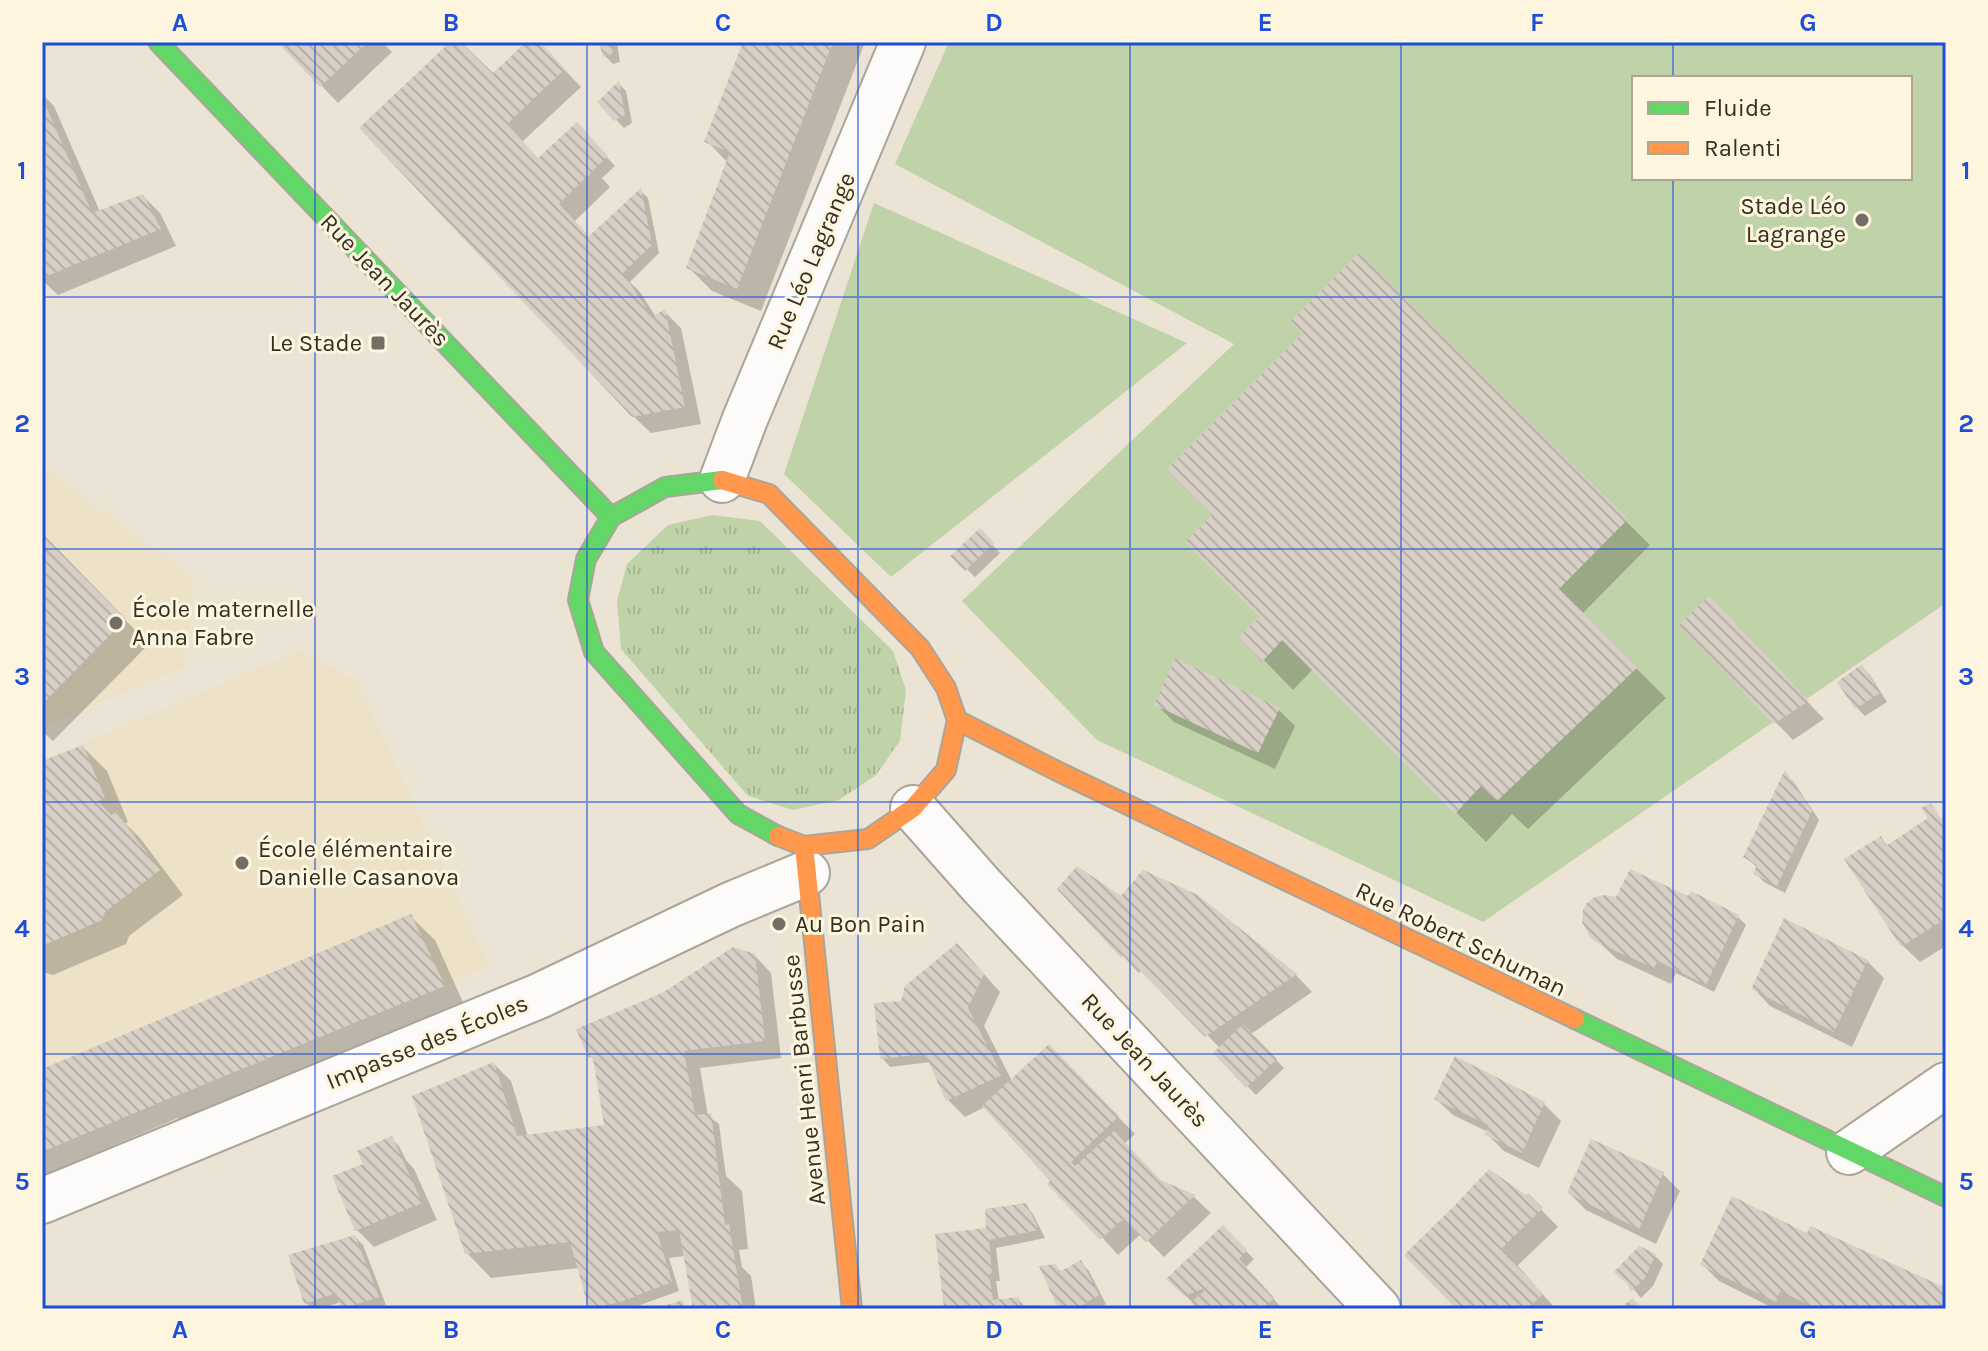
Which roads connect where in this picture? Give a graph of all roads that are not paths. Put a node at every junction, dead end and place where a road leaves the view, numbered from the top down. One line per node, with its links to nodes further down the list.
1 (158, 42): 4 (street, Rue Jean Jaurès)
2 (903, 42): 3 (street, Rue Léo Lagrange)
3 (722, 480): 4 (street); 5 (street)
4 (611, 517): 7 (street)
5 (957, 720): 6 (street); 9 (street, Rue Robert Schuman)
6 (913, 808): 7 (street); 13 (street, Rue Jean Jaurès)
7 (805, 859): 11 (street, Impasse des Écoles); 12 (street, Avenue Henri Barbusse)
8 (1946, 1085): 9 (street)
9 (1849, 1152): 10 (street, Rue Robert Schuman)
10 (1946, 1197)
11 (42, 1201)
12 (852, 1309)
13 (1378, 1309)

